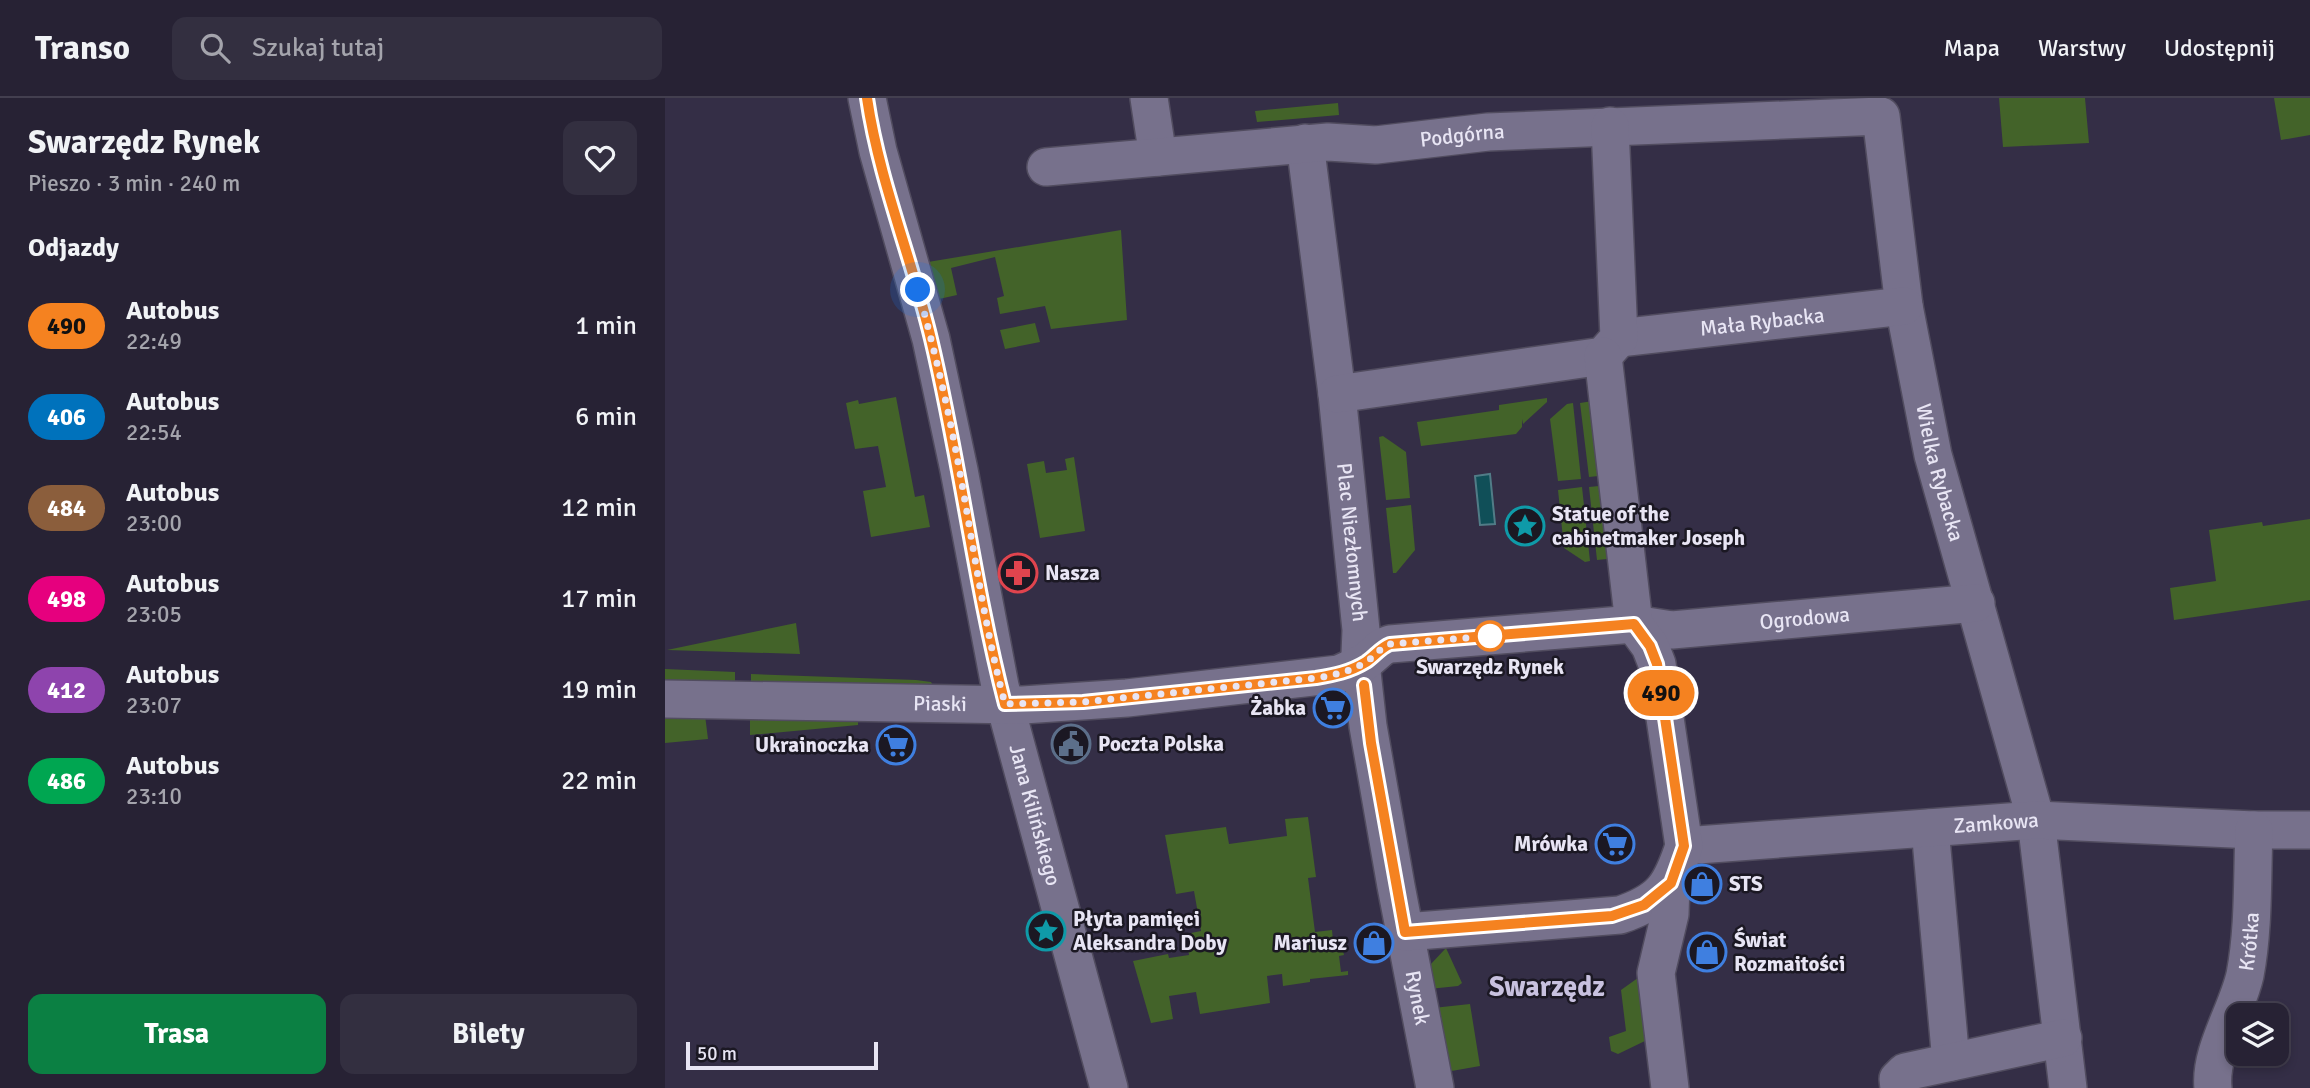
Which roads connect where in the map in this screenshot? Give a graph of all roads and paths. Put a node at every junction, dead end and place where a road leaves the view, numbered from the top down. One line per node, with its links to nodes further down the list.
1 (867, 98): 15 (street, Jana Kilińskiego)
2 (1149, 98): 6 (street)
3 (1881, 116): 4 (street, Podgórna); 8 (street, Wielka Rybacka)
4 (1610, 126): 5 (street, Podgórna); 9 (street)
5 (1305, 143): 6 (street, Podgórna); 10 (street, Plac Niezłomnych)
6 (1158, 157): 7 (street, Podgórna)
7 (1046, 167)
8 (1904, 306): 9 (street, Mała Rybacka); 11 (street, Wielka Rybacka)
9 (1611, 347): 10 (street); 12 (street)
10 (1337, 394): 13 (street, Plac Niezłomnych)
11 (1976, 603): 12 (street, Ogrodowa); 16 (street, Wielka Rybacka)
12 (1634, 624): 13 (street, Plac Niezłomnych); 20 (street)
13 (1361, 664): 15 (street, Piaski); 22 (street)
14 (668, 699): 15 (street, Piaski)
15 (1005, 704): 25 (street, Jana Kilińskiego)
16 (2036, 821): 17 (street, Zamkowa); 18 (street, Zamkowa); 23 (street, Wielka Rybacka)
17 (1930, 828): 20 (street, Zamkowa); 24 (street)
18 (2254, 830): 19 (street, Zamkowa); 30 (street, Krótka)
19 (2310, 830)
20 (1684, 846): 21 (street)
21 (1671, 883): 22 (street); 27 (street)
22 (1405, 932): 26 (street, Rynek)
23 (2063, 1038): 24 (street); 29 (street, Wielka Rybacka)
24 (1951, 1062): 28 (street)
25 (1109, 1088)
26 (1435, 1088)
27 (1670, 1088)
28 (1899, 1088)
29 (2068, 1088)
30 (2213, 1088)

